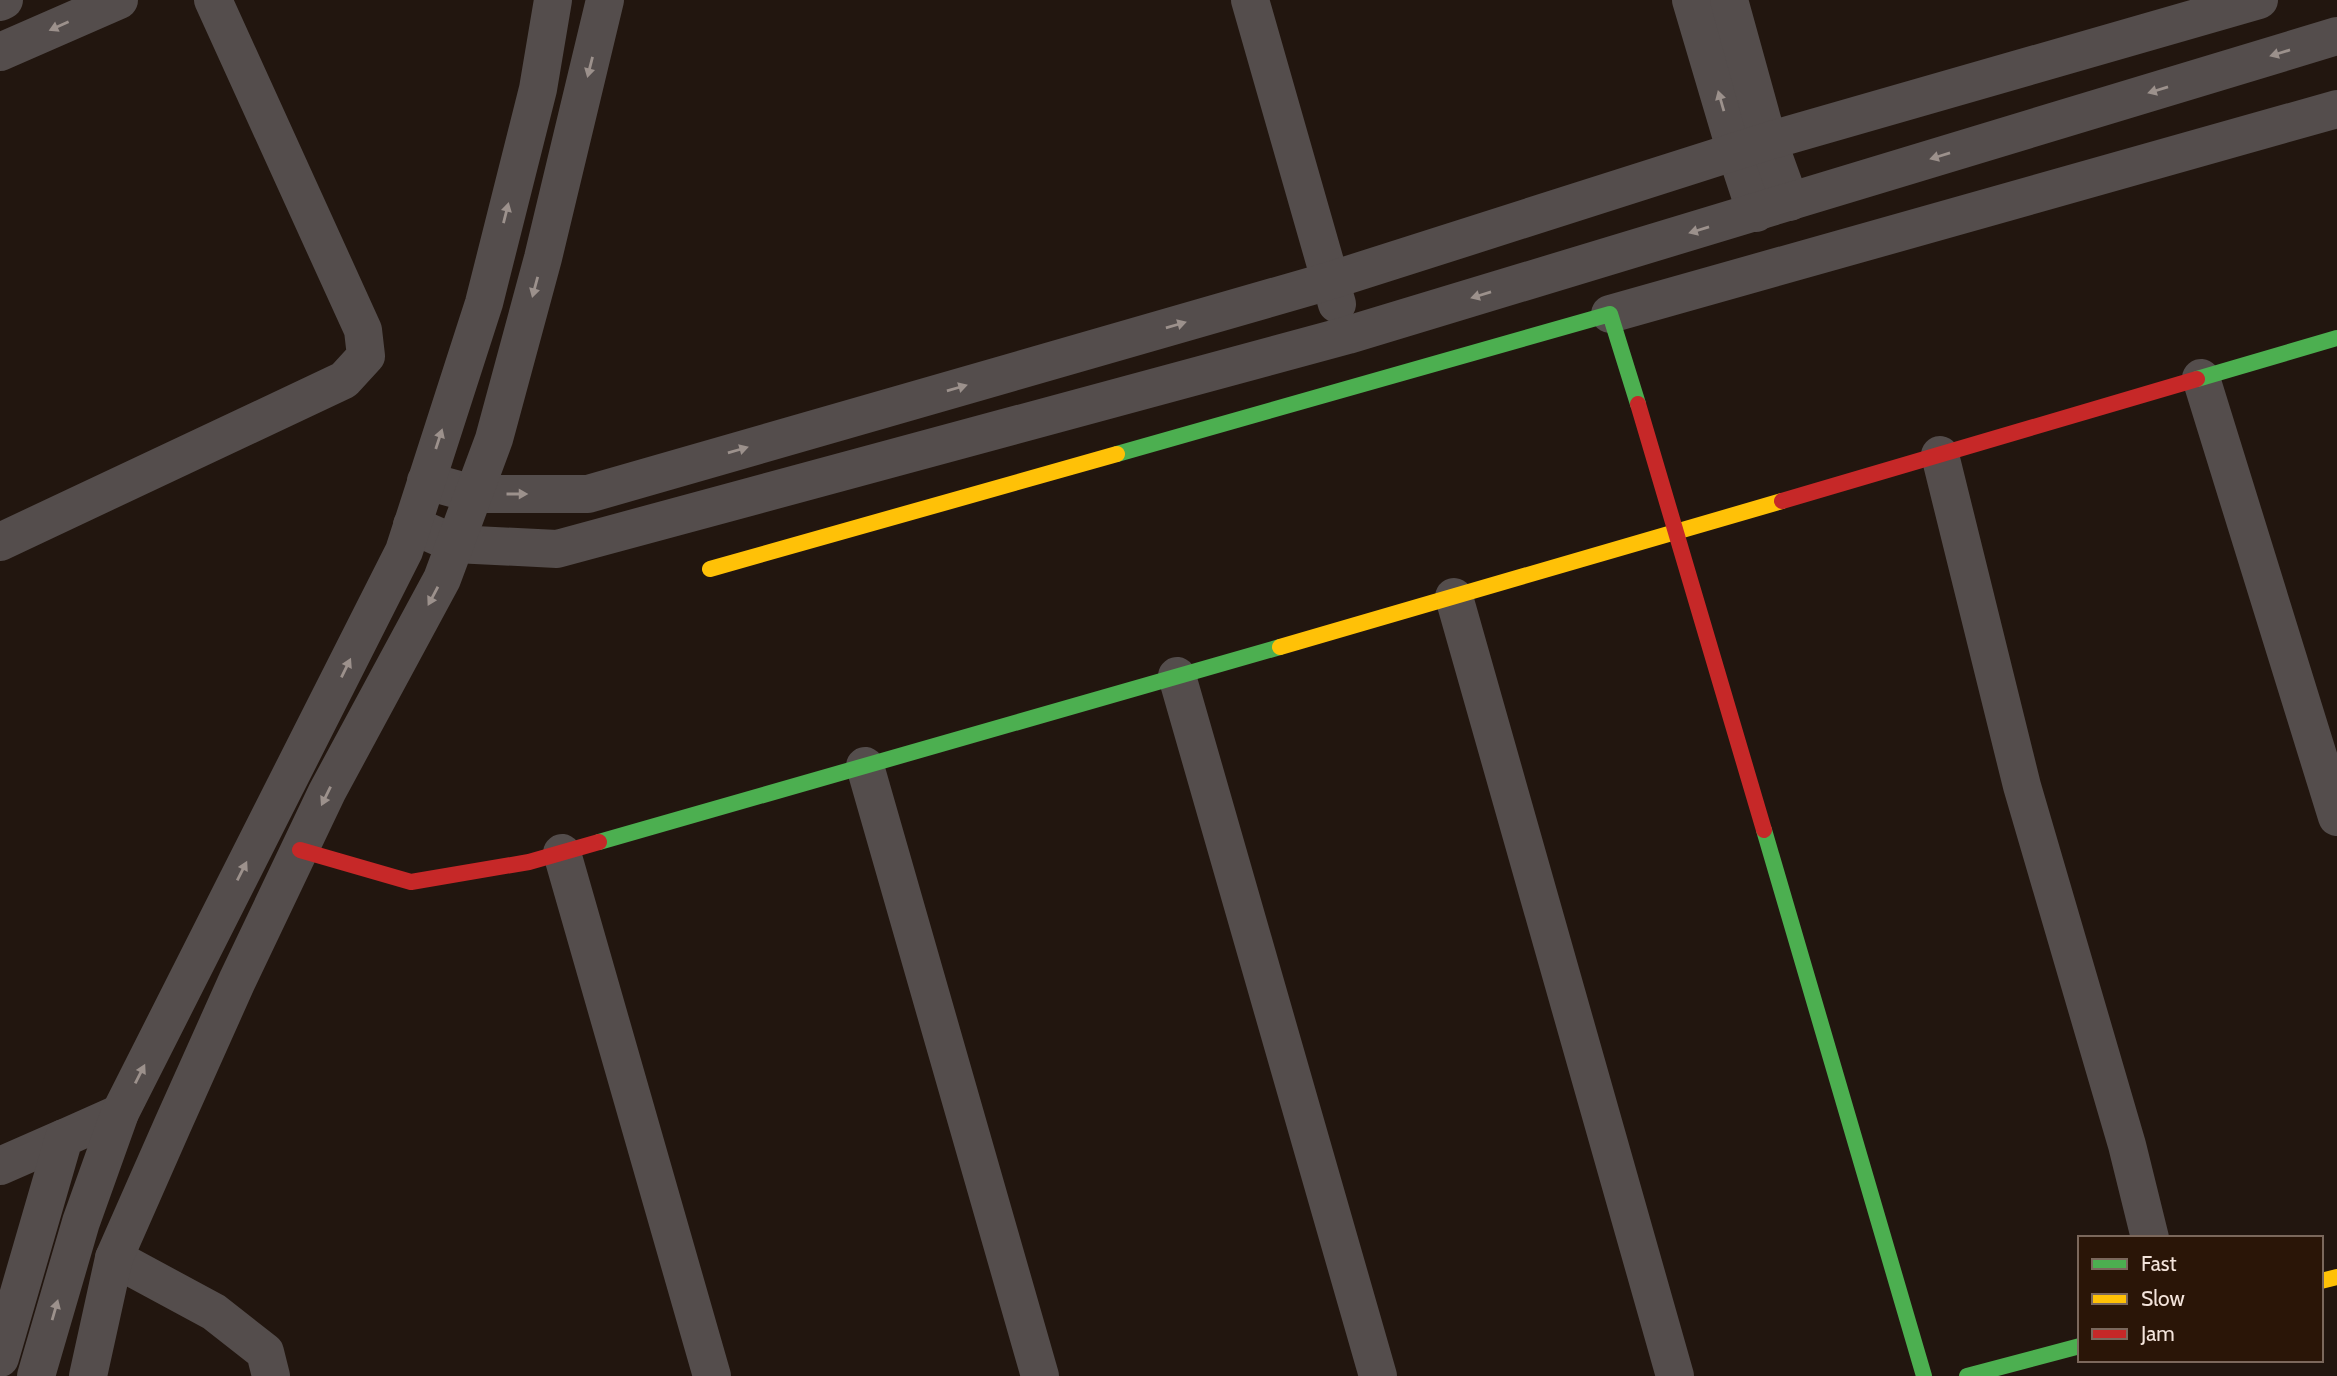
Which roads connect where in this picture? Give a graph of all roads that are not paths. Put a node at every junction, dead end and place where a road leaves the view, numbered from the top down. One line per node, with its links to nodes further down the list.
1 (119, 0): 11 (street, one-way to 11)
2 (213, 0): 26 (street)
3 (553, 0): 22 (street, one-way to 3)
4 (605, 0): 23 (street, one-way to 23)
5 (1250, 0): 16 (street)
6 (1691, 0): 14 (street, one-way to 6)
7 (1729, 0): 14 (street)
8 (2259, 0): 9 (street)
9 (2201, 8): 12 (street); 14 (street)
10 (2337, 36): 12 (street, one-way to 12)
11 (0, 52)
12 (2223, 70): 15 (street, one-way to 15)
13 (2337, 109): 17 (street)
14 (1752, 147): 15 (street); 16 (street)
15 (1773, 208): 18 (street, one-way to 18)
16 (1329, 281): 18 (street); 23 (street, one-way to 16)
17 (1610, 314): 25 (street); 28 (street)
18 (1348, 335): 27 (street)
19 (2337, 338): 20 (street)
20 (2201, 378): 21 (street); 32 (street)
21 (1940, 455): 25 (street); 38 (street)
22 (426, 481): 23 (street); 24 (street)
23 (474, 494): 27 (street)
24 (412, 525): 27 (street); 35 (street, one-way to 24)
25 (1677, 532): 29 (street); 49 (street)
26 (0, 542)
27 (455, 544): 33 (street, one-way to 33)
28 (710, 569)
29 (1454, 597): 30 (street); 48 (street)
30 (1177, 676): 31 (street); 47 (street)
31 (865, 766): 34 (street); 46 (street)
32 (2337, 817)
33 (300, 850): 34 (street); 39 (street)
34 (562, 853): 45 (street)
35 (120, 1113): 36 (street); 42 (street, one-way to 35)
36 (64, 1138): 37 (street); 41 (street)
37 (0, 1166)
38 (2150, 1236)
39 (114, 1258): 43 (street); 44 (street)
40 (2078, 1347): 50 (street)
41 (0, 1358)
42 (36, 1376)
43 (88, 1376)
44 (271, 1376)
45 (712, 1376)
46 (1040, 1376)
47 (1378, 1376)
48 (1675, 1376)
49 (1924, 1376)
50 (1967, 1376)

